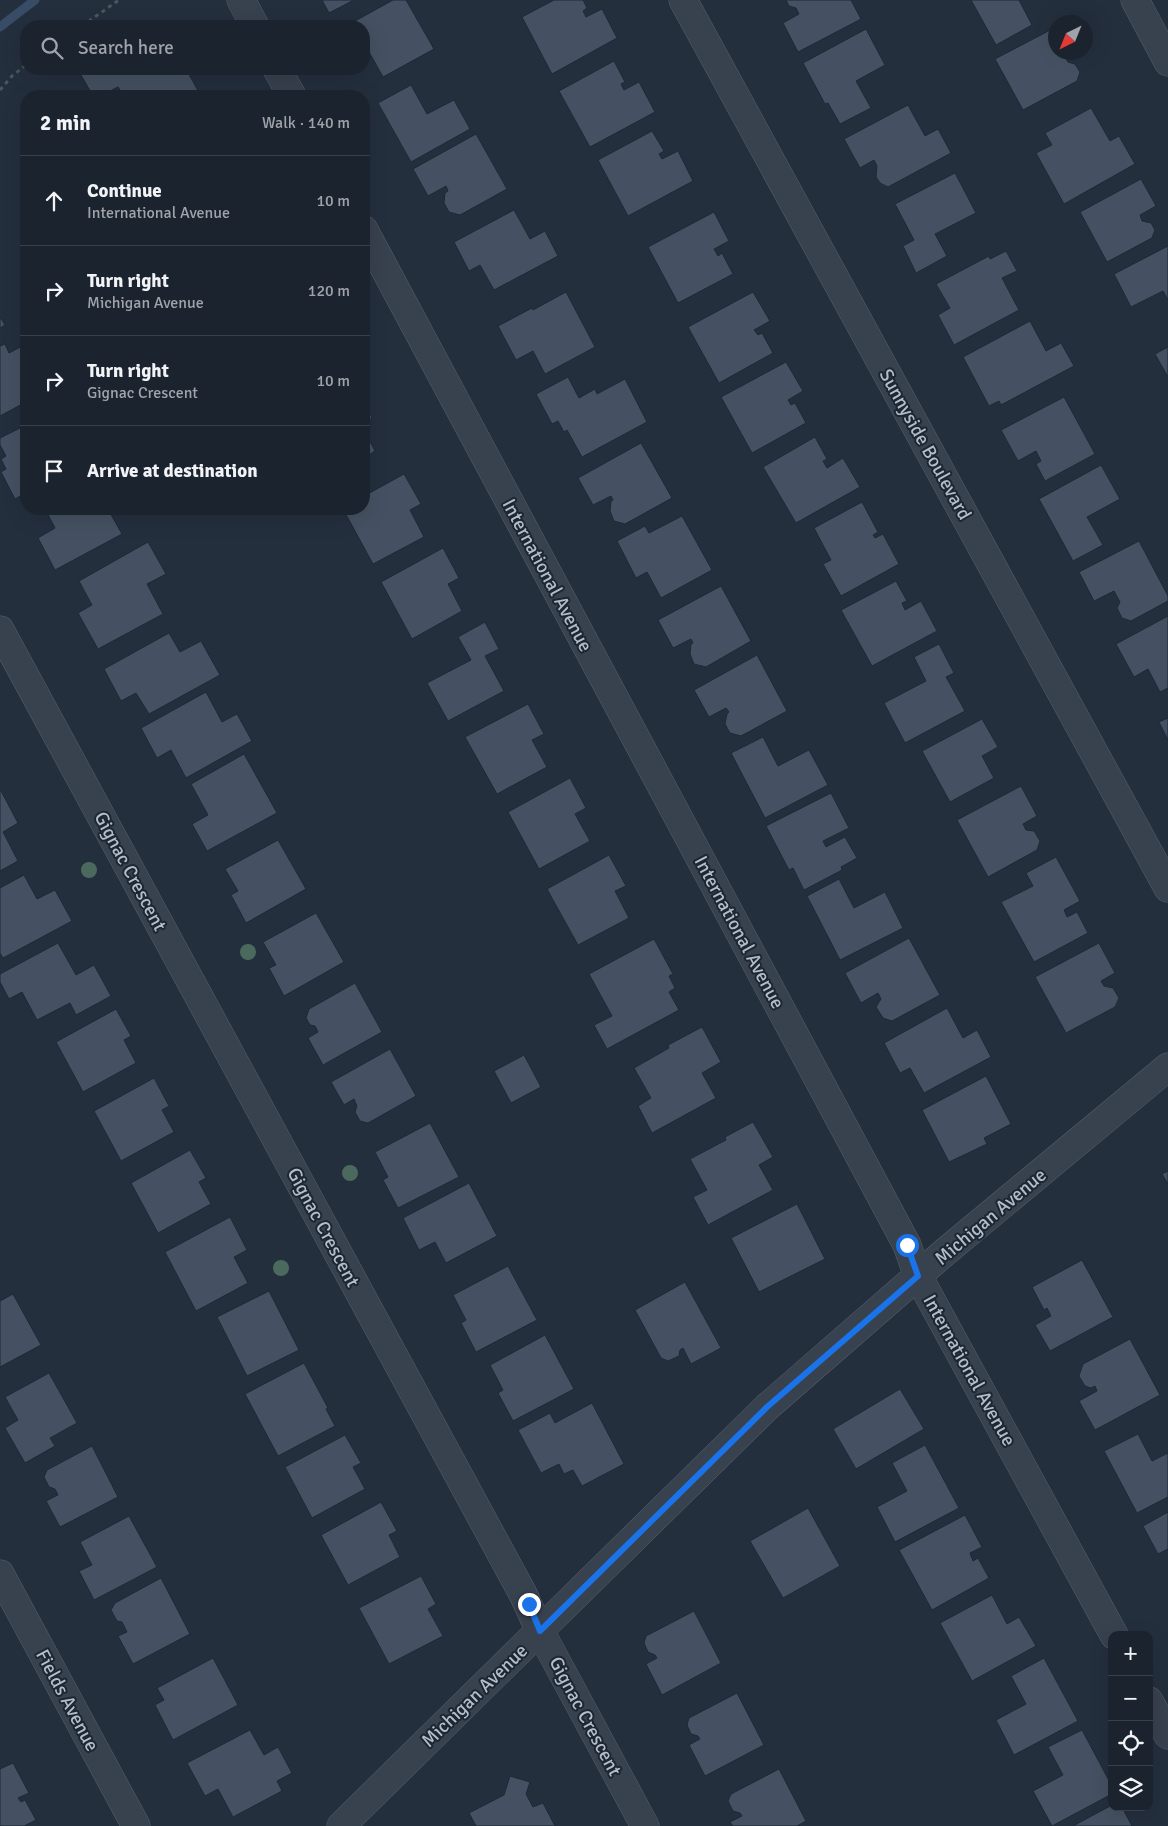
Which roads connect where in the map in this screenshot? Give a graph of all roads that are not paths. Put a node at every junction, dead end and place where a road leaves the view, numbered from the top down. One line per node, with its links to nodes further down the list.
1 (241, 0): 4 (street)
2 (683, 0): 10 (street, Sunnyside Boulevard)
3 (1135, 0): 5 (street)
4 (252, 20)
5 (1168, 62)
6 (280, 75): 7 (street)
7 (289, 90)
8 (370, 241): 12 (street, International Avenue)
9 (0, 630): 14 (street, Gignac Crescent)
10 (1168, 888)
11 (1168, 1067): 12 (street, Michigan Avenue)
12 (918, 1276): 14 (street, Michigan Avenue); 15 (street, International Avenue)
13 (0, 1574): 18 (street, Fields Avenue)
14 (540, 1631): 19 (street, Michigan Avenue); 20 (street, Gignac Crescent)
15 (1112, 1631)
16 (1153, 1707): 17 (street)
17 (1168, 1735)
18 (136, 1826)
19 (341, 1826)
20 (645, 1826)

